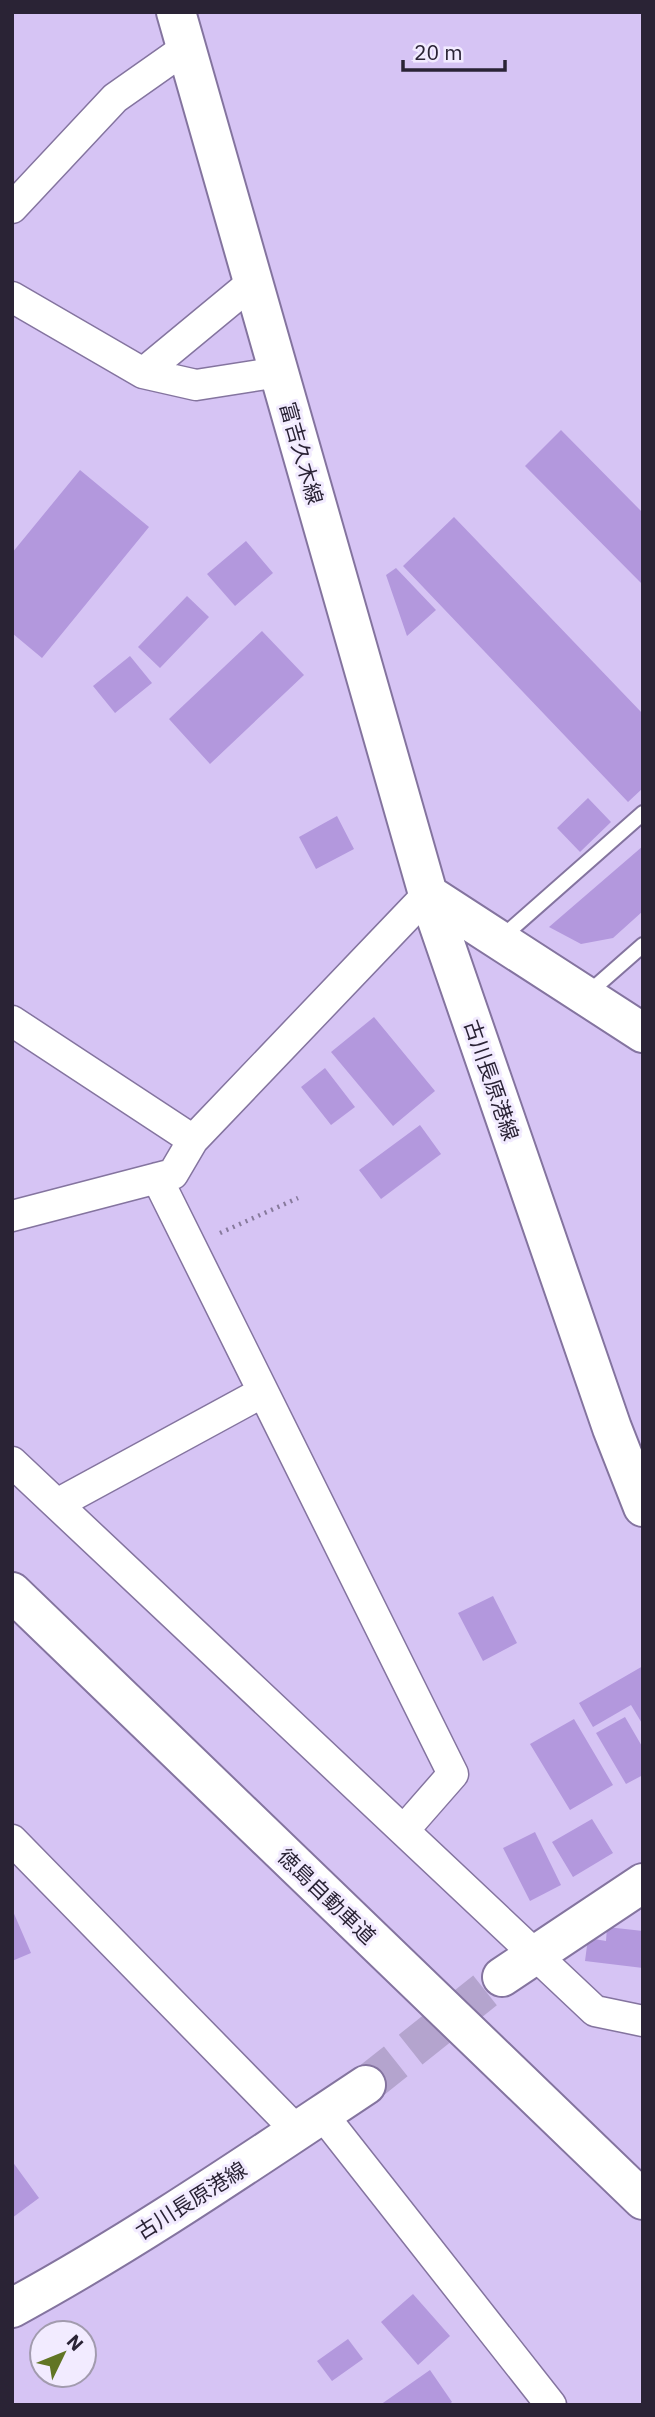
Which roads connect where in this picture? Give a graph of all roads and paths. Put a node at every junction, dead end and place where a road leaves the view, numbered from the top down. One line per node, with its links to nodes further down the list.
1 (181, 30): 2 (street); 3 (main road, 富吉久木線)
2 (12, 208)
3 (253, 282): 5 (main road, 富吉久木線); 6 (street)
4 (12, 297): 6 (street)
5 (279, 372): 6 (street); 8 (main road, 富吉久木線)
6 (143, 373)
7 (643, 813): 9 (lane)
8 (428, 894): 9 (main road); 14 (street); 22 (main road, 古川長原港線)
9 (499, 940): 11 (main road)
10 (643, 945): 11 (lane)
11 (585, 996): 13 (main road)
12 (12, 1021): 14 (street)
13 (643, 1033)
14 (193, 1140): 15 (street)
15 (157, 1178): 17 (street); 18 (street)
16 (298, 1198): 18 (path)
17 (12, 1216)
18 (191, 1246): 19 (street)
19 (263, 1392): 21 (street); 24 (street)
20 (12, 1462): 21 (street)
21 (57, 1504): 24 (street)
22 (643, 1507)
23 (12, 1592): 32 (main road, 徳島自動車道)
24 (404, 1830): 27 (street)
25 (12, 1840): 31 (street)
26 (643, 1883): 27 (main road)
27 (535, 1952): 28 (main road); 29 (street)
28 (502, 1977)
29 (643, 2021)
30 (366, 2085): 31 (main road, 古川長原港線)
31 (310, 2123): 33 (main road, 古川長原港線); 34 (street)
32 (643, 2200)
33 (12, 2308)
34 (551, 2405)

